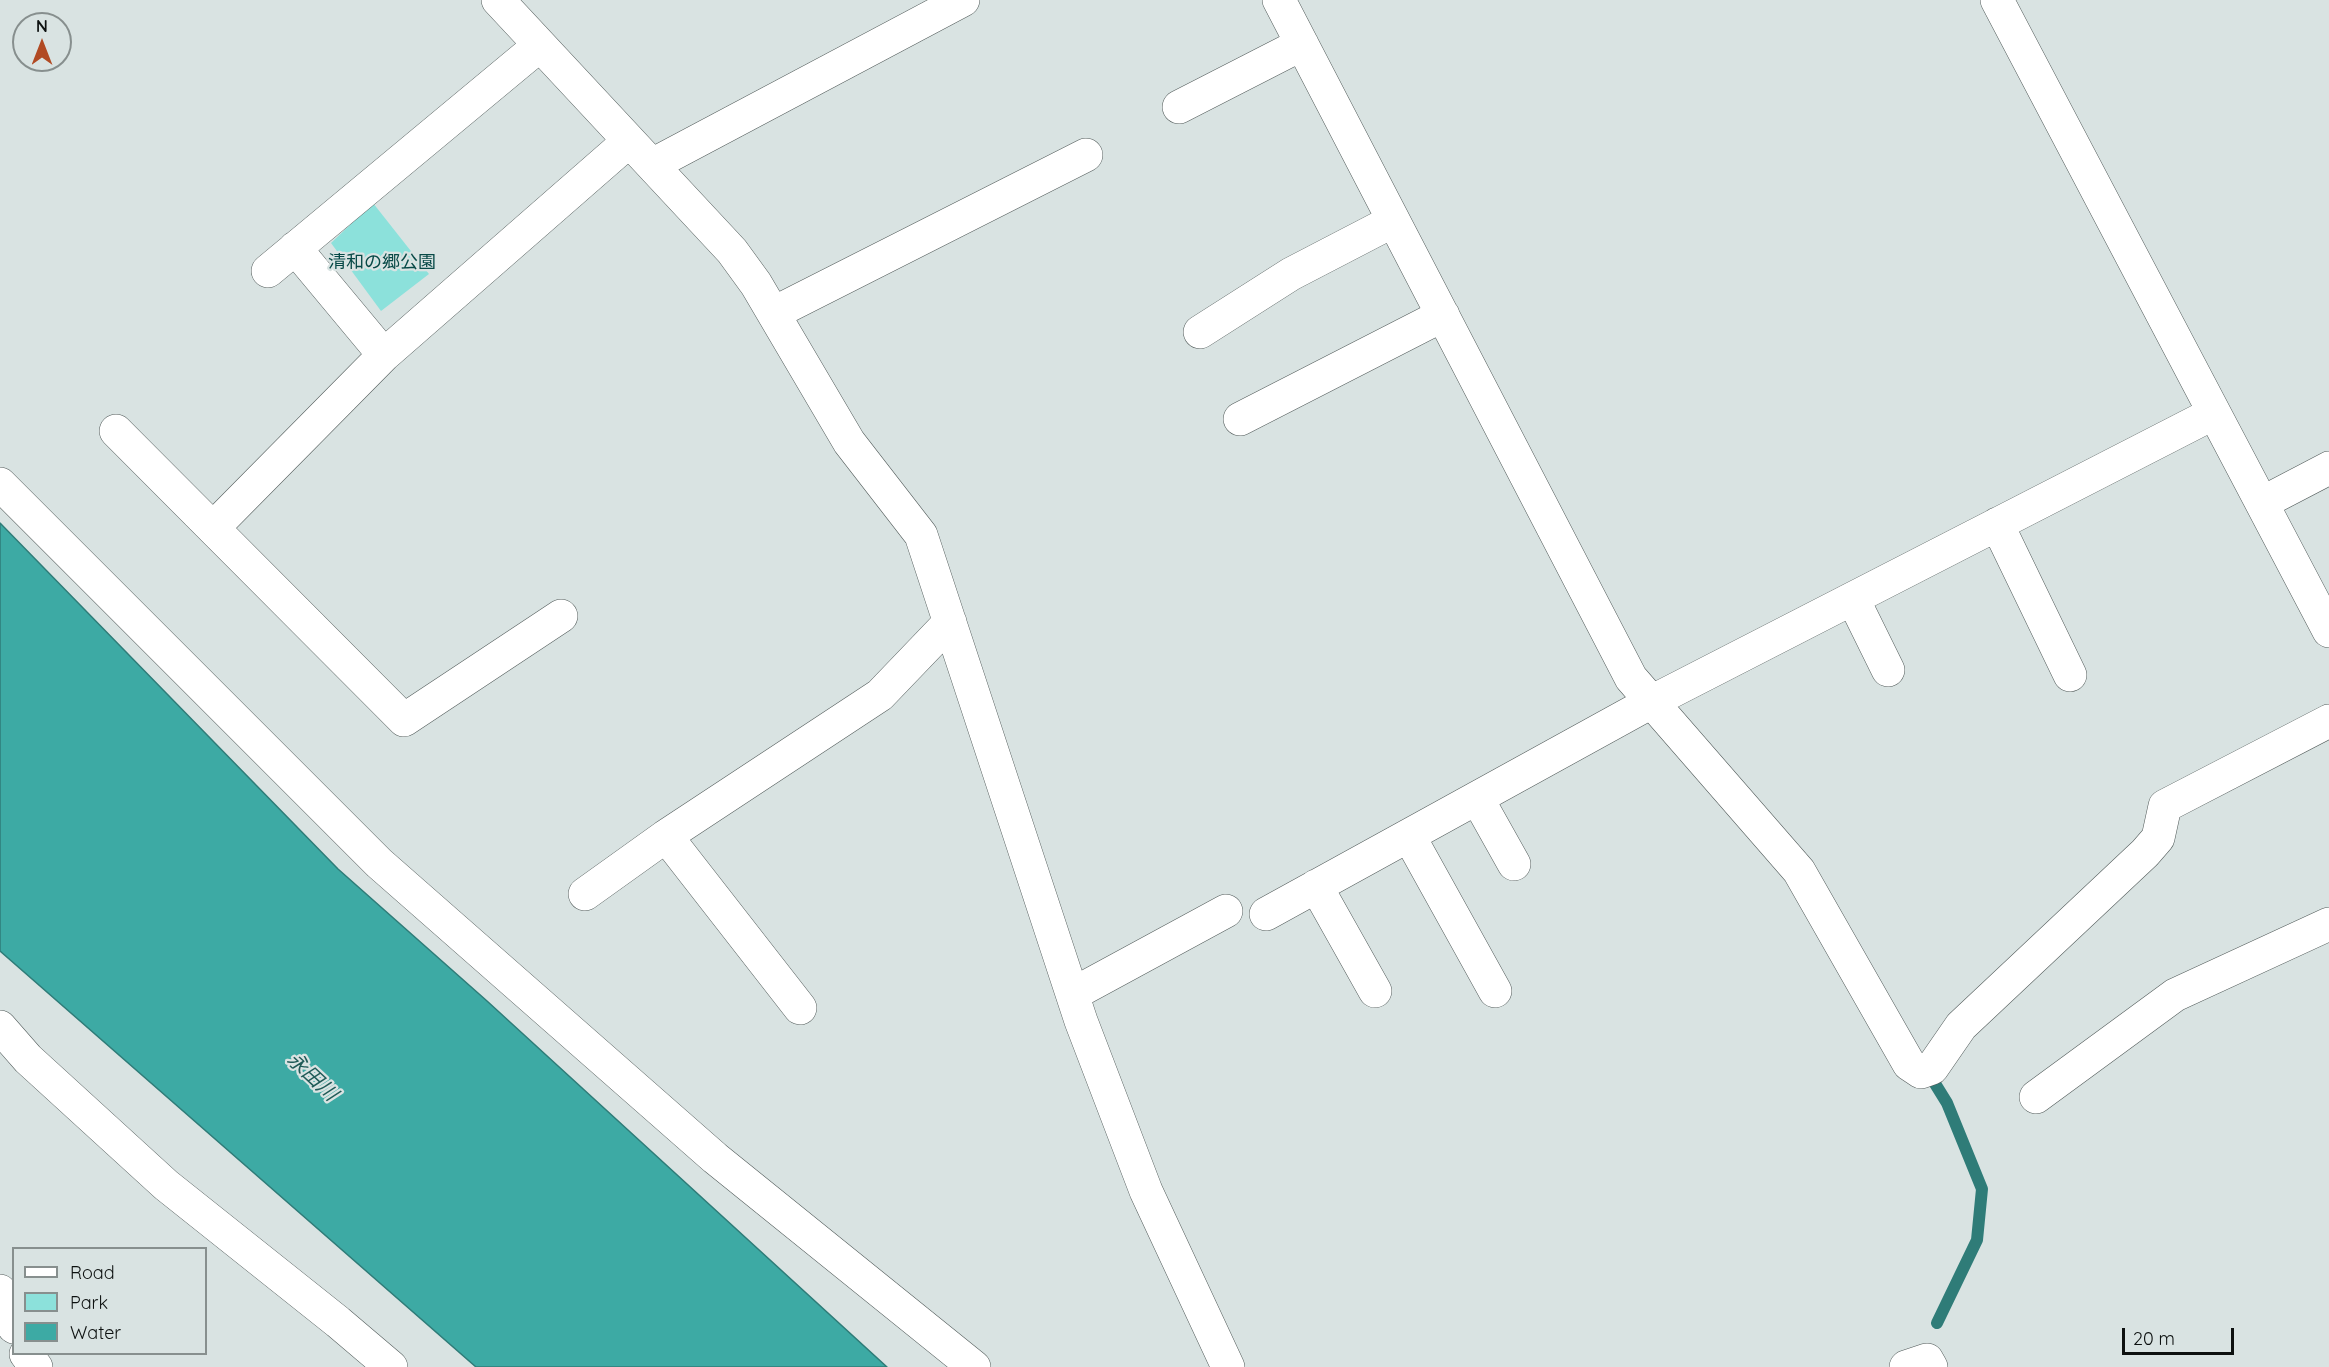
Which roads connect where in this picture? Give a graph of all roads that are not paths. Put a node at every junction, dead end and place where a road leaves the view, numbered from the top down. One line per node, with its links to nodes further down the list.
1 (498, 0): 6 (street)
2 (963, 0): 10 (street)
3 (1279, 0): 5 (street)
4 (1997, 0): 18 (street)
5 (1302, 44): 7 (street); 11 (street)
6 (540, 45): 8 (street); 12 (street)
7 (1179, 107)
8 (629, 141): 10 (street); 17 (street)
9 (1086, 155): 14 (street)
10 (652, 165): 14 (street)
11 (1393, 221): 15 (street); 16 (street)
12 (295, 248): 13 (street); 17 (street)
13 (268, 271)
14 (774, 313): 28 (street)
15 (1443, 315): 19 (street); 32 (street)
16 (1200, 332)
17 (384, 355): 25 (street)
18 (2214, 413): 23 (street); 24 (street)
19 (1240, 419)
20 (116, 431): 25 (street)
21 (2329, 468): 23 (street)
22 (0, 484): 52 (street)
23 (2262, 503): 29 (street)
24 (1997, 524): 26 (street); 31 (street)
25 (213, 528): 27 (street)
26 (1853, 599): 30 (street); 32 (street)
27 (561, 616)
28 (950, 622): 35 (street); 45 (street)
29 (2329, 631)
30 (1888, 670)
31 (2070, 675)
32 (1653, 701): 33 (street); 34 (street)
33 (2329, 721)
34 (1477, 798): 36 (street); 37 (street)
35 (666, 836): 39 (street); 46 (street)
36 (1409, 836): 38 (street); 44 (street)
37 (1514, 864)
38 (1316, 886): 41 (street); 43 (street)
39 (585, 894)
40 (1226, 911): 45 (street)
41 (1266, 914)
42 (2329, 924): 48 (street)
43 (1375, 990)
44 (1495, 990)
45 (1073, 994): 53 (street)
46 (800, 1008)
47 (0, 1027): 51 (street)
48 (2036, 1097)
49 (0, 1291): 50 (street)
50 (12, 1323)
51 (391, 1367)
52 (974, 1367)
53 (1228, 1367)
54 (1906, 1367): 55 (street)
55 (1931, 1367)

